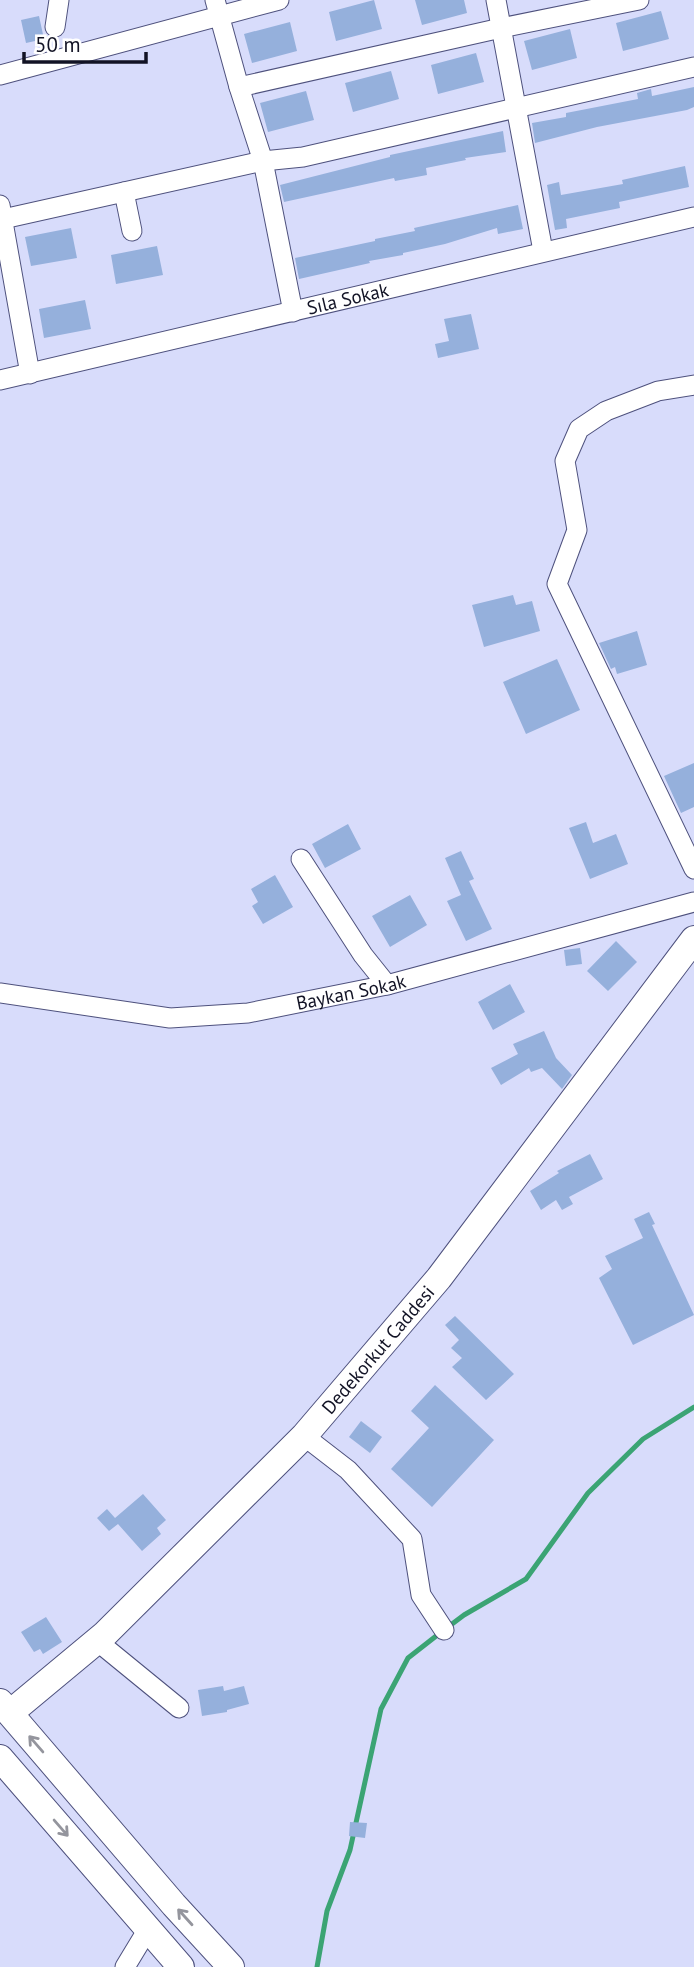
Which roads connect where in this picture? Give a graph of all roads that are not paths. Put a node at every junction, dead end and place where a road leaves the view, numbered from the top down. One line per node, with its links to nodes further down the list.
1 (59, 0): 6 (street)
2 (279, 0): 5 (street)
3 (496, 0): 7 (street)
4 (639, 0): 7 (street)
5 (216, 8): 9 (street); 10 (street)
6 (55, 27)
7 (500, 28): 10 (street); 11 (street)
8 (694, 68): 11 (street)
9 (0, 75)
10 (239, 87): 12 (street)
11 (518, 109): 12 (street); 17 (street)
12 (263, 161): 13 (street); 18 (street)
13 (124, 192): 14 (street); 16 (street)
14 (1, 212): 19 (street)
15 (694, 217): 17 (street, Sıla Sokak)
16 (132, 231)
17 (543, 251): 18 (street, Sıla Sokak)
18 (293, 312): 19 (street, Sıla Sokak)
19 (30, 374): 20 (street, Sıla Sokak)
20 (0, 380)
21 (694, 385): 23 (street)
22 (301, 859): 26 (street)
23 (694, 869)
24 (694, 902): 26 (street, Baykan Sokak)
25 (694, 939): 28 (street, Dedekorkut Caddesi)
26 (387, 985): 27 (street, Baykan Sokak)
27 (0, 993)
28 (304, 1436): 29 (street); 30 (street, Dedekorkut Caddesi)
29 (444, 1630)
30 (97, 1641): 31 (street, Dedekorkut Caddesi); 32 (street)
31 (5, 1707): 37 (street, one-way to 31)
32 (179, 1707)
33 (0, 1758): 34 (street, one-way to 34)
34 (148, 1929): 35 (street); 36 (street)
35 (125, 1967)
36 (181, 1967)
37 (231, 1967)

